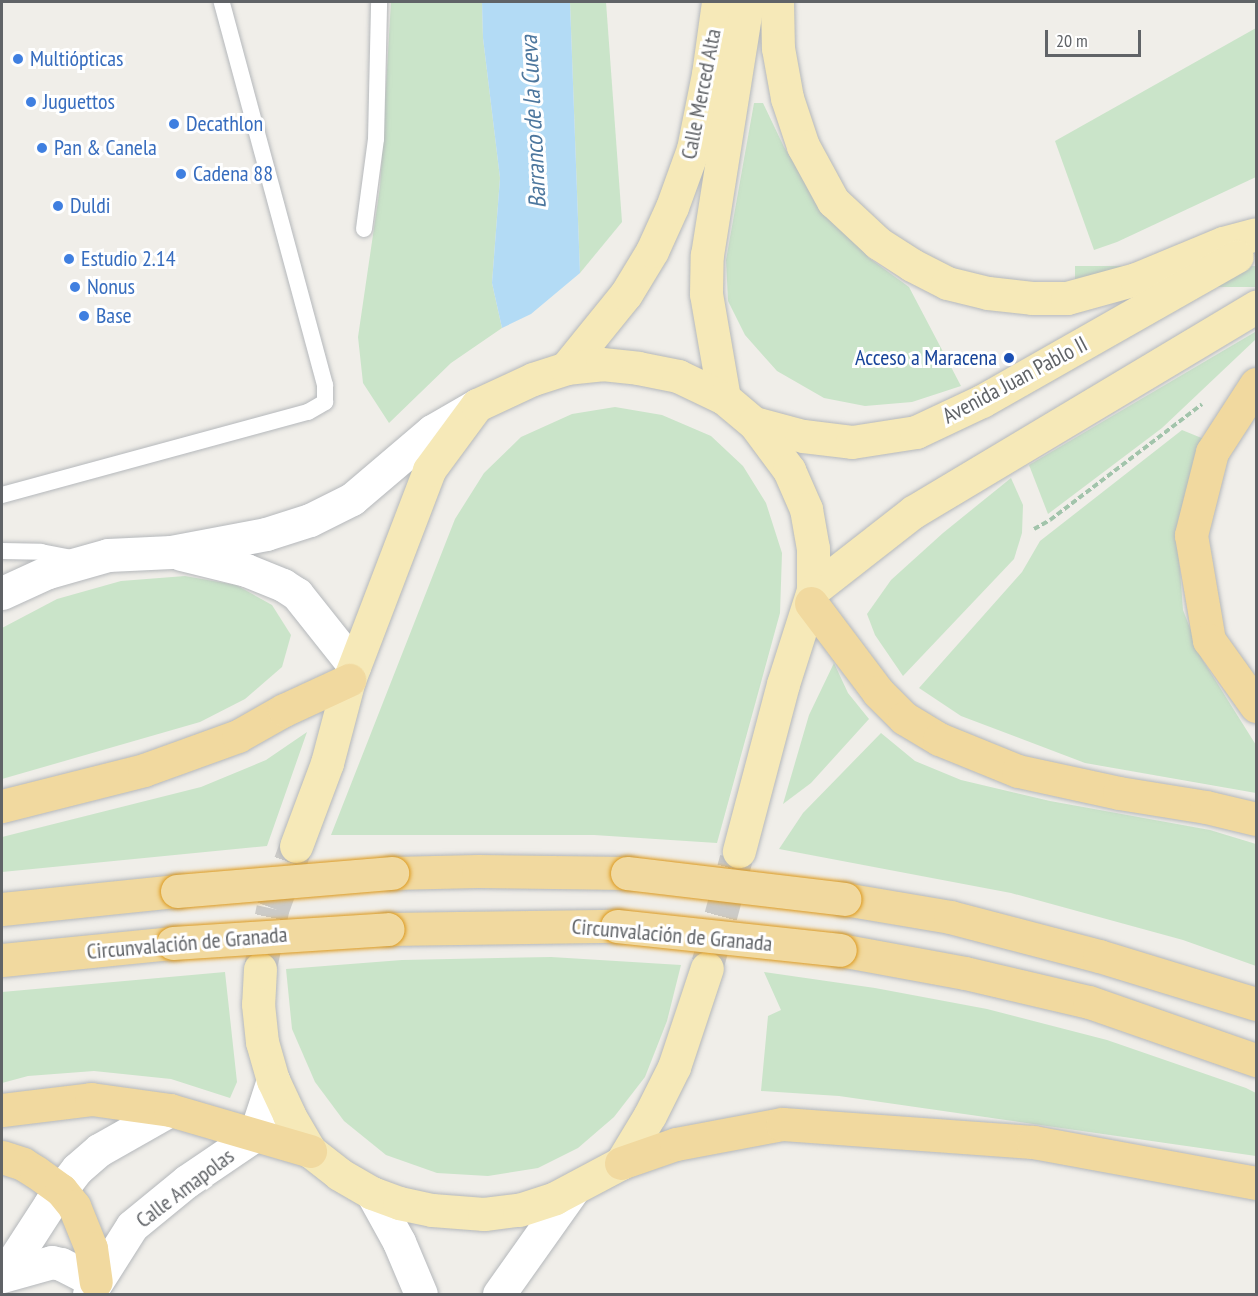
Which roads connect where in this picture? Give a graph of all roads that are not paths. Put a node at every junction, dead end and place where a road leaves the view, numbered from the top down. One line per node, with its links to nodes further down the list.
1 (222, 2): 15 (lane)
2 (379, 2): 6 (lane)
3 (718, 2): 10 (main road, Calle Merced Alta)
4 (747, 2): 12 (main road, Calle Merced Alta)
5 (777, 2): 7 (main road)
6 (364, 229)
7 (1257, 234)
8 (1257, 245): 14 (main road, Avenida Juan Pablo II)
9 (1257, 307): 20 (main road)
10 (566, 368): 12 (main road); 13 (main road)
11 (1257, 384): 22 (highway)
12 (724, 398): 14 (main road)
13 (477, 405): 17 (street); 21 (main road)
14 (754, 423): 20 (main road)
15 (2, 495)
16 (2, 551): 18 (lane)
17 (171, 552): 18 (street); 21 (street)
18 (86, 561): 19 (street)
19 (2, 593)
20 (812, 596): 24 (highway); 26 (main road)
21 (352, 673): 23 (highway); 25 (main road)
22 (1257, 706)
23 (2, 806)
24 (1257, 819)
25 (297, 846)
26 (738, 850)
27 (2, 909): 31 (highway, bridge)
28 (2, 960): 32 (highway, Circunvalación de Granada, bridge)
29 (707, 968): 39 (main road)
30 (260, 969): 33 (main road)
31 (1257, 1004)
32 (1257, 1060)
33 (273, 1080): 36 (street, Calle Amapolas); 37 (main road)
34 (2, 1110): 35 (highway)
35 (170, 1110): 36 (highway); 41 (street)
36 (255, 1135): 37 (highway); 45 (street, Calle Amapolas)
37 (310, 1151): 43 (main road)
38 (2, 1157): 41 (highway)
39 (621, 1163): 40 (highway); 42 (main road)
40 (1257, 1183)
41 (61, 1190): 44 (street); 45 (highway)
42 (572, 1191): 43 (main road); 47 (street)
43 (372, 1193): 46 (street)
44 (3, 1275): 45 (street)
45 (92, 1288)
46 (420, 1294)
47 (499, 1294)

